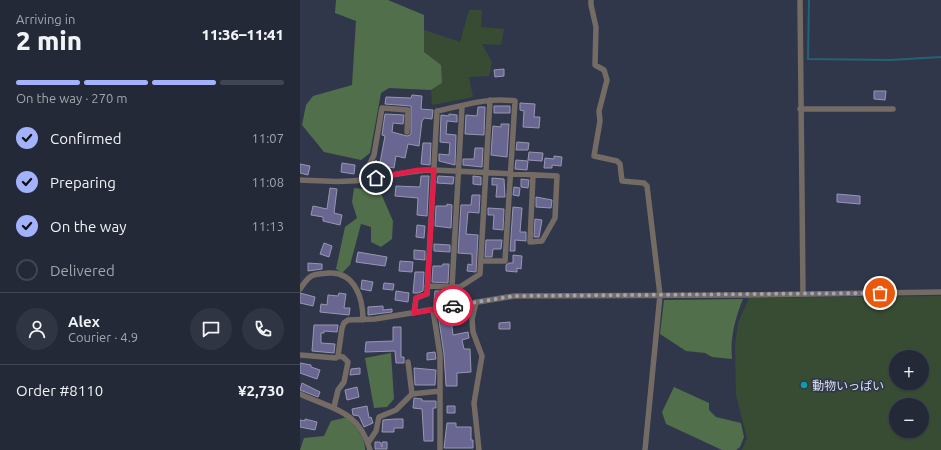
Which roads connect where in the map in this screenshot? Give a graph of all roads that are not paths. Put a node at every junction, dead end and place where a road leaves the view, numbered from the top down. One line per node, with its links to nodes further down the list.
1 (591, 0): 21 (street)
2 (800, 0): 5 (street)
3 (490, 100): 4 (street); 10 (street); 11 (street)
4 (462, 107): 8 (street); 9 (street)
5 (800, 109): 6 (street); 20 (street)
6 (893, 109)
7 (407, 132): 14 (street)
8 (434, 170): 9 (street); 14 (street); 16 (street)
9 (458, 171): 10 (street); 17 (street)
10 (485, 173): 11 (street); 15 (street)
11 (510, 174): 12 (street); 15 (street)
12 (533, 175): 12 (street)
13 (300, 180): 14 (street)
14 (362, 180)
15 (481, 261): 17 (street)
16 (427, 286): 17 (street); 24 (street)
17 (452, 287)
18 (300, 289): 25 (street)
19 (941, 292): 20 (street)
20 (803, 294): 21 (street)
21 (660, 295): 22 (street); 37 (street)
22 (476, 302): 23 (street); 36 (street)
23 (433, 310): 24 (street); 29 (street)
24 (414, 313): 25 (street)
25 (363, 320): 27 (street)
26 (300, 355): 27 (street)
27 (338, 356): 32 (street)
28 (408, 362): 31 (street)
29 (440, 392): 31 (street); 35 (street)
30 (300, 394): 32 (street)
31 (412, 394): 33 (street)
32 (334, 407): 33 (street)
33 (368, 442): 34 (street)
34 (370, 450)
35 (440, 450)
36 (479, 450)
37 (645, 450)

